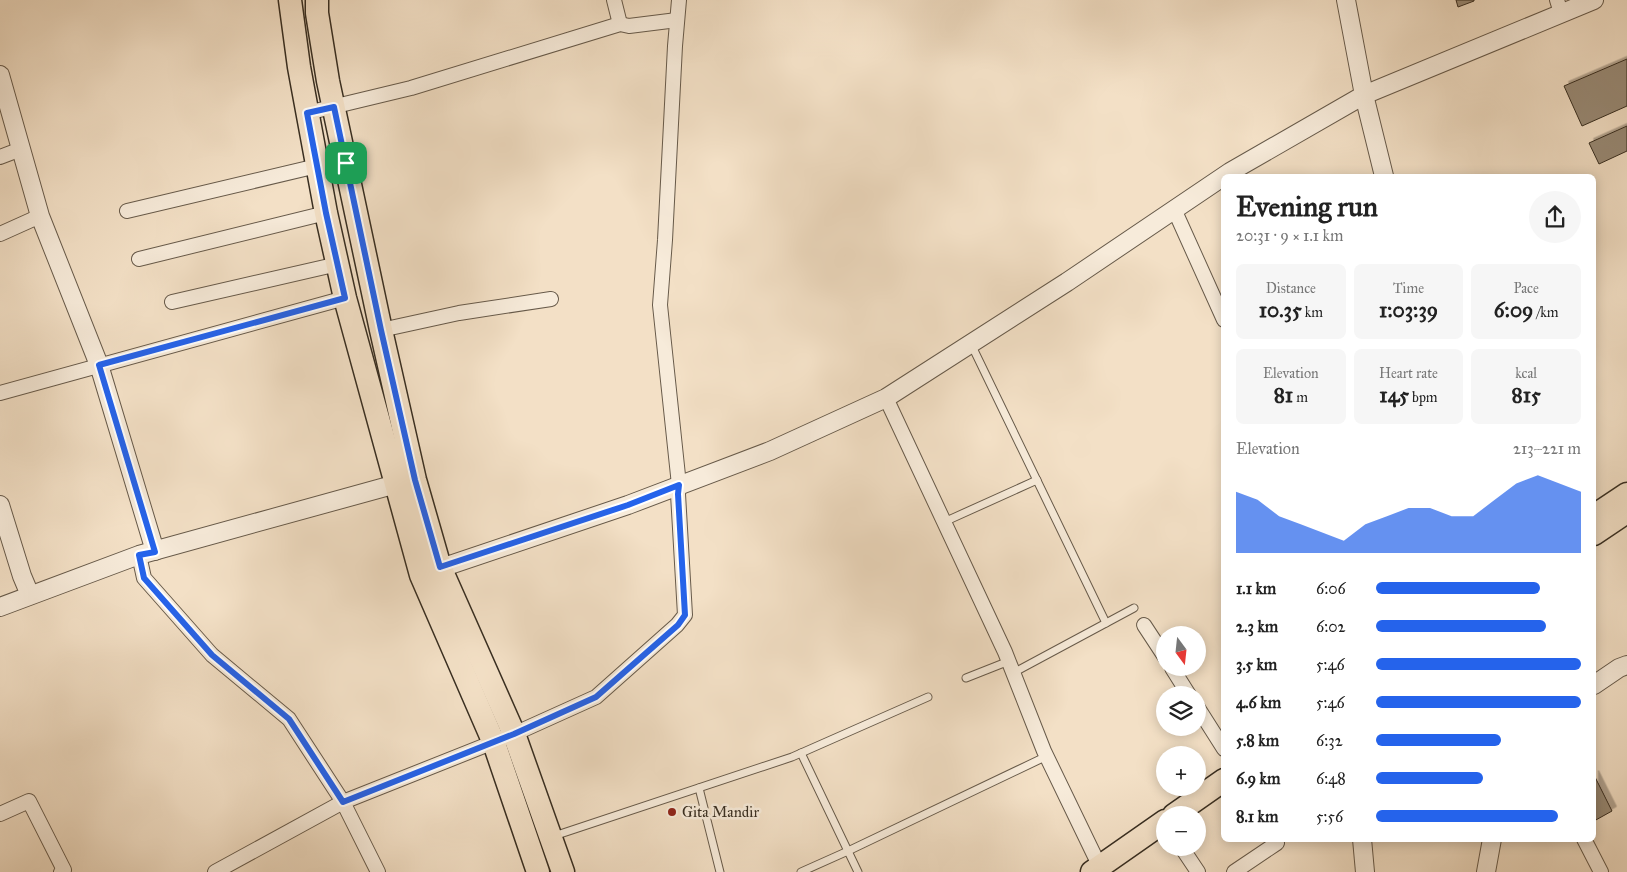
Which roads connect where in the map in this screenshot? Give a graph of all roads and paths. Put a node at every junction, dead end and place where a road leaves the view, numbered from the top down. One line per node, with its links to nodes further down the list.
1 (290, 0): 13 (main road)
2 (317, 0): 12 (main road)
3 (614, 0): 9 (street)
4 (679, 0): 8 (street)
5 (1346, 0): 11 (street)
6 (1594, 0): 7 (street)
7 (1559, 7): 11 (street)
8 (677, 20): 9 (street); 39 (street)
9 (620, 24): 12 (street)
10 (0, 75): 14 (street)
11 (1364, 95): 18 (street); 19 (street)
12 (334, 107): 13 (street); 32 (main road)
13 (307, 113): 17 (main road)
14 (5, 114): 15 (street)
15 (21, 148): 16 (street); 24 (street)
16 (0, 157)
17 (317, 166): 22 (street); 23 (main road)
18 (1227, 174)
19 (1384, 174)
20 (1221, 178): 21 (street)
21 (1174, 209): 31 (street); 33 (street)
22 (127, 211)
23 (326, 213): 26 (street); 27 (main road)
24 (40, 216): 25 (street); 34 (street)
25 (0, 234)
26 (139, 258)
27 (338, 264): 28 (main road); 30 (street)
28 (345, 298): 34 (street); 38 (main road)
29 (551, 299): 32 (street)
30 (172, 302)
31 (1221, 313)
32 (381, 330): 38 (main road)
33 (971, 344): 36 (street); 37 (lane)
34 (99, 365): 35 (street); 46 (street)
35 (0, 392)
36 (886, 398): 39 (street); 44 (street)
37 (1037, 480): 44 (lane); 51 (lane)
38 (406, 482): 46 (street); 47 (main road)
39 (679, 485): 47 (street); 60 (street)
40 (1627, 494): 43 (main road)
41 (0, 505): 48 (street)
42 (1627, 511): 45 (main road)
43 (1596, 515)
44 (944, 522): 55 (street)
45 (1596, 533)
46 (147, 553): 48 (street); 68 (street)
47 (430, 571): 60 (main road); 61 (main road)
48 (30, 595): 49 (street)
49 (0, 607)
50 (1134, 608): 51 (lane)
51 (1106, 622): 55 (lane)
52 (1144, 624): 53 (street)
53 (1156, 643)
54 (1627, 665): 57 (street)
55 (1011, 667): 56 (lane); 64 (street)
56 (966, 678)
57 (1596, 684)
58 (928, 697): 63 (lane)
59 (1206, 721): 62 (street)
60 (514, 734): 61 (street); 73 (main road)
61 (494, 743): 68 (street); 85 (main road)
62 (1221, 744)
63 (801, 753): 66 (lane); 79 (lane)
64 (1047, 756): 79 (lane); 81 (street)
65 (1221, 782): 69 (main road)
66 (699, 788): 73 (lane); 87 (lane)
67 (1221, 800): 70 (main road)
68 (343, 802): 83 (street); 84 (street)
69 (1187, 806)
70 (1206, 810)
71 (0, 814): 82 (street)
72 (1156, 828): 81 (main road)
73 (551, 837): 86 (main road)
74 (1362, 842): 92 (street)
75 (1491, 842): 93 (street)
76 (1586, 842): 94 (street)
77 (1277, 843): 91 (street)
78 (1156, 844): 81 (main road)
79 (848, 851): 88 (lane); 89 (lane)
80 (1187, 856): 90 (street)
81 (1103, 870)
82 (61, 872)
83 (215, 872)
84 (378, 872)
85 (538, 872)
86 (563, 872)
87 (720, 872)
88 (801, 872)
89 (858, 872)
90 (1198, 872)
91 (1234, 872)
92 (1365, 872)
93 (1486, 872)
94 (1602, 872)

